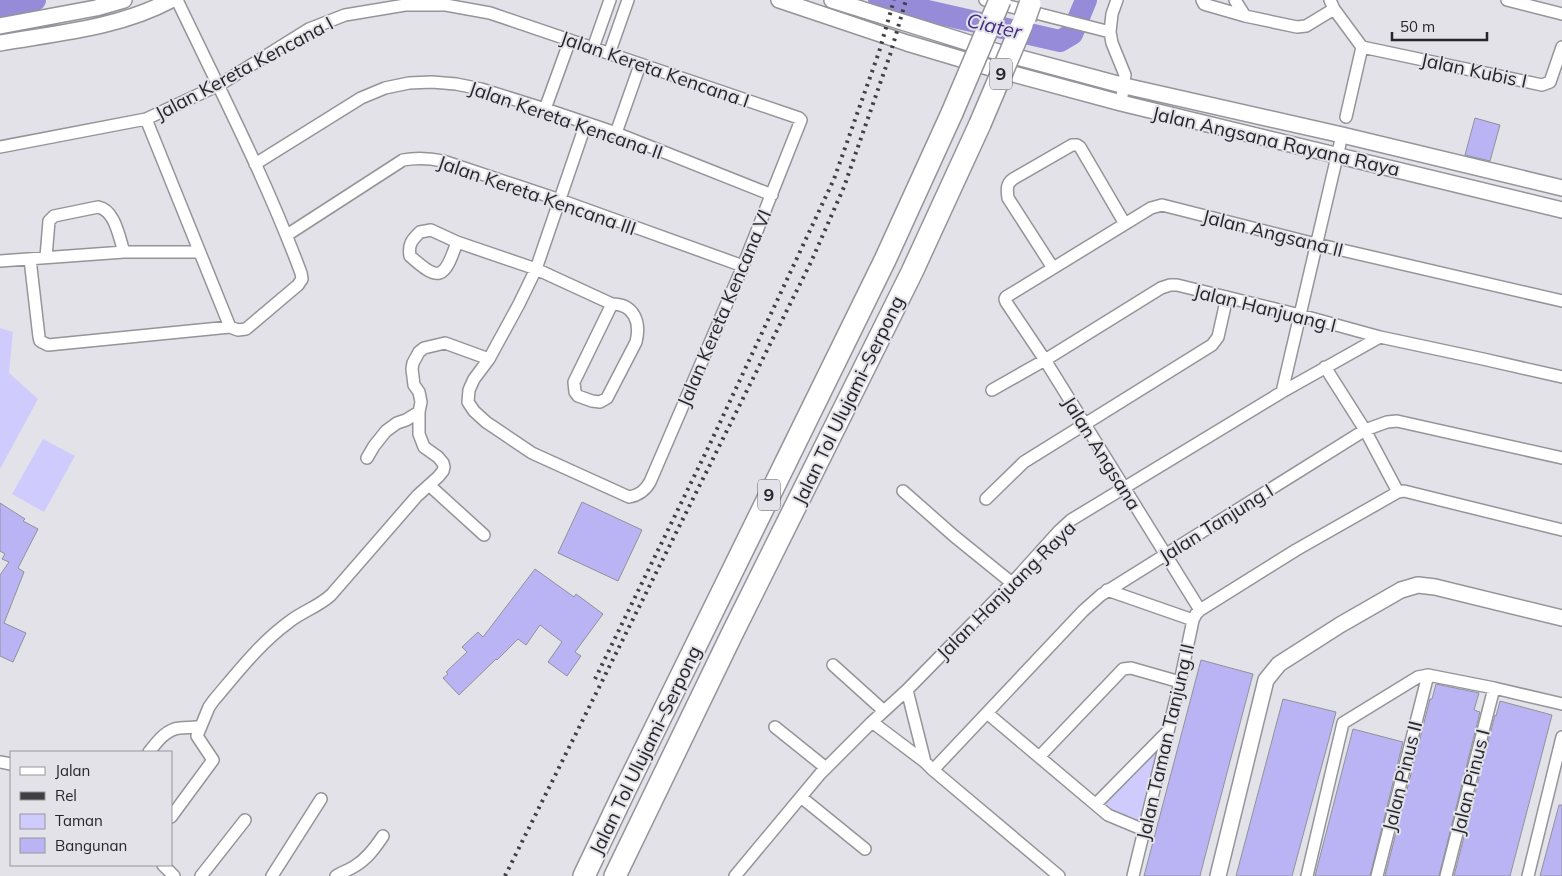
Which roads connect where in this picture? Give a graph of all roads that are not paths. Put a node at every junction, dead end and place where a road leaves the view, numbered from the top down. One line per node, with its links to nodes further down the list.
1 (124, 0): 18 (street)
2 (171, 0): 21 (street)
3 (177, 0): 29 (street)
4 (610, 0): 23 (street)
5 (628, 0): 26 (street)
6 (779, 0): 28 (street, Jalan Angsana Rayana Raya)
7 (832, 0): 25 (street, Jalan Angsana Rayana Raya)
8 (985, 0): 19 (street)
9 (1000, 0): 119 (highway, Jalan Tol Ulujami–Serpong / 9, bridge)
10 (1116, 0): 19 (street)
11 (1202, 0): 17 (street)
12 (1235, 0): 17 (street)
13 (1507, 0): 16 (street)
14 (1031, 2): 120 (highway, Jalan Tol Ulujami–Serpong / 9, bridge)
15 (1332, 4): 17 (street); 22 (street)
16 (1562, 14)
17 (1245, 16)
18 (0, 26)
19 (1110, 32): 30 (street)
20 (570, 40): 23 (street, Jalan Kereta Kencana I); 29 (street, Jalan Kereta Kencana I); 32 (street)
21 (0, 43)
22 (1362, 46): 24 (street, Jalan Kubis I); 33 (street)
23 (593, 48): 26 (street, Jalan Kereta Kencana I)
24 (1562, 48)
25 (998, 52): 28 (street); 30 (street, Jalan Angsana Rayana Raya)
26 (609, 54): 27 (street, Jalan Kereta Kencana I)
27 (640, 65): 35 (street, Jalan Kereta Kencana I); 37 (street)
28 (991, 68): 31 (street, Jalan Angsana Rayana Raya)
29 (219, 86): 34 (street, Jalan Kereta Kencana I); 41 (street)
30 (1124, 86): 31 (street); 38 (street, Jalan Angsana Rayana Raya)
31 (1121, 103): 40 (street, Jalan Angsana Rayana Raya)
32 (545, 109): 36 (street, Jalan Kereta Kencana II); 41 (street, Jalan Kereta Kencana II)
33 (1346, 117)
34 (146, 119): 39 (street, Jalan Kereta Kencana I); 51 (street)
35 (801, 120): 43 (street, Jalan Kereta Kencana VI)
36 (586, 123): 37 (street, Jalan Kereta Kencana II); 44 (street)
37 (616, 133): 43 (street, Jalan Kereta Kencana II)
38 (1342, 135): 40 (street); 42 (street, Jalan Angsana Rayana Raya)
39 (0, 148)
40 (1337, 155): 45 (street, Jalan Angsana Rayana Raya); 49 (street)
41 (255, 164): 47 (street)
42 (1562, 188)
43 (772, 195): 55 (street, Jalan Kereta Kencana VI)
44 (560, 200): 47 (street, Jalan Kereta Kencana III); 55 (street, Jalan Kereta Kencana III); 57 (street)
45 (1562, 210)
46 (1125, 224): 49 (street, Jalan Angsana II); 56 (street, Jalan Angsana II); 56 (street)
47 (287, 234): 63 (street)
48 (457, 242): 57 (street)
49 (1316, 244): 60 (street, Jalan Angsana II); 62 (street)
50 (124, 252): 51 (street); 52 (street); 52 (street)
51 (199, 252): 63 (street)
52 (46, 257): 53 (street)
53 (30, 259): 54 (street); 63 (street)
54 (0, 261)
55 (743, 266): 65 (street, Jalan Kereta Kencana VI)
56 (1052, 268): 58 (street, Jalan Angsana II)
57 (536, 269): 61 (street); 65 (street)
58 (1006, 297): 66 (street, Jalan Angsana)
59 (1227, 297): 62 (street, Jalan Hanjuang I); 66 (street, Jalan Hanjuang I); 72 (street)
60 (1562, 301)
61 (612, 304): 61 (street)
62 (1300, 315): 64 (street, Jalan Hanjuang I); 70 (street)
63 (230, 328)
64 (1380, 337): 67 (street, Jalan Hanjuang Raya); 68 (street, Jalan Hanjuang I)
65 (489, 360): 71 (street)
66 (1045, 360): 69 (street, Jalan Hanjuang I); 72 (street, Jalan Angsana)
67 (1325, 367): 70 (street, Jalan Hanjuang Raya); 73 (street)
68 (1562, 377)
69 (992, 390)
70 (1282, 392): 77 (street, Jalan Hanjuang Raya)
71 (419, 412): 74 (street); 76 (street)
72 (1085, 426): 77 (street, Jalan Angsana); 80 (street)
73 (1365, 430): 75 (street, Jalan Tanjung I); 79 (street); 83 (street, Jalan Tanjung I)
74 (367, 458)
75 (1562, 458)
76 (429, 485): 82 (street); 98 (street)
77 (1124, 488): 83 (street, Jalan Angsana); 84 (street, Jalan Hanjuang Raya)
78 (903, 491): 84 (street)
79 (1398, 492): 81 (street); 86 (street, Jalan Taman Tanjung II)
80 (986, 499)
81 (1562, 530)
82 (484, 535)
83 (1165, 554): 85 (street, Jalan Tanjung I); 86 (street, Jalan Angsana)
84 (1012, 583): 93 (street, Jalan Hanjuang Raya)
85 (1107, 590): 88 (street); 96 (street, Jalan Tanjung I)
86 (1200, 610): 88 (street, Jalan Taman Tanjung II)
87 (1562, 618): 124 (street)
88 (1192, 620): 91 (street, Jalan Taman Tanjung II)
89 (833, 665): 95 (street)
90 (1428, 675): 92 (street); 125 (street); 126 (street, Jalan Pinus II)
91 (1180, 682): 100 (street, Jalan Taman Tanjung II); 103 (street)
92 (1494, 688): 94 (street); 127 (street, Jalan Pinus I)
93 (907, 690): 95 (street, Jalan Hanjuang Raya); 104 (street)
94 (1562, 704)
95 (884, 711): 97 (street, Jalan Hanjuang Raya)
96 (987, 713): 103 (street); 104 (street, Jalan Tanjung I)
97 (872, 722): 104 (street); 105 (street, Jalan Hanjuang Raya)
98 (201, 726): 102 (street); 109 (street)
99 (775, 727): 105 (street)
100 (1168, 731): 108 (street); 111 (street, Jalan Taman Tanjung II)
101 (1562, 737): 128 (street)
102 (150, 751)
103 (1039, 757): 108 (street)
104 (929, 766): 122 (street)
105 (826, 768): 106 (street, Jalan Hanjuang Raya)
106 (801, 797): 113 (street); 121 (street, Jalan Hanjuang Raya)
107 (321, 799): 117 (street)
108 (1096, 804): 111 (street)
109 (172, 816)
110 (246, 820): 116 (street)
111 (1144, 830): 123 (street, Jalan Taman Tanjung II)
112 (383, 836): 118 (street)
113 (865, 849)
114 (164, 866): 115 (street)
115 (174, 876)
116 (201, 876)
117 (272, 876)
118 (336, 876)
119 (584, 876)
120 (615, 876)
121 (735, 876)
122 (1059, 876)
123 (1133, 876)
124 (1218, 876)
125 (1308, 876)
126 (1377, 876)
127 (1446, 876)
128 (1528, 876)

